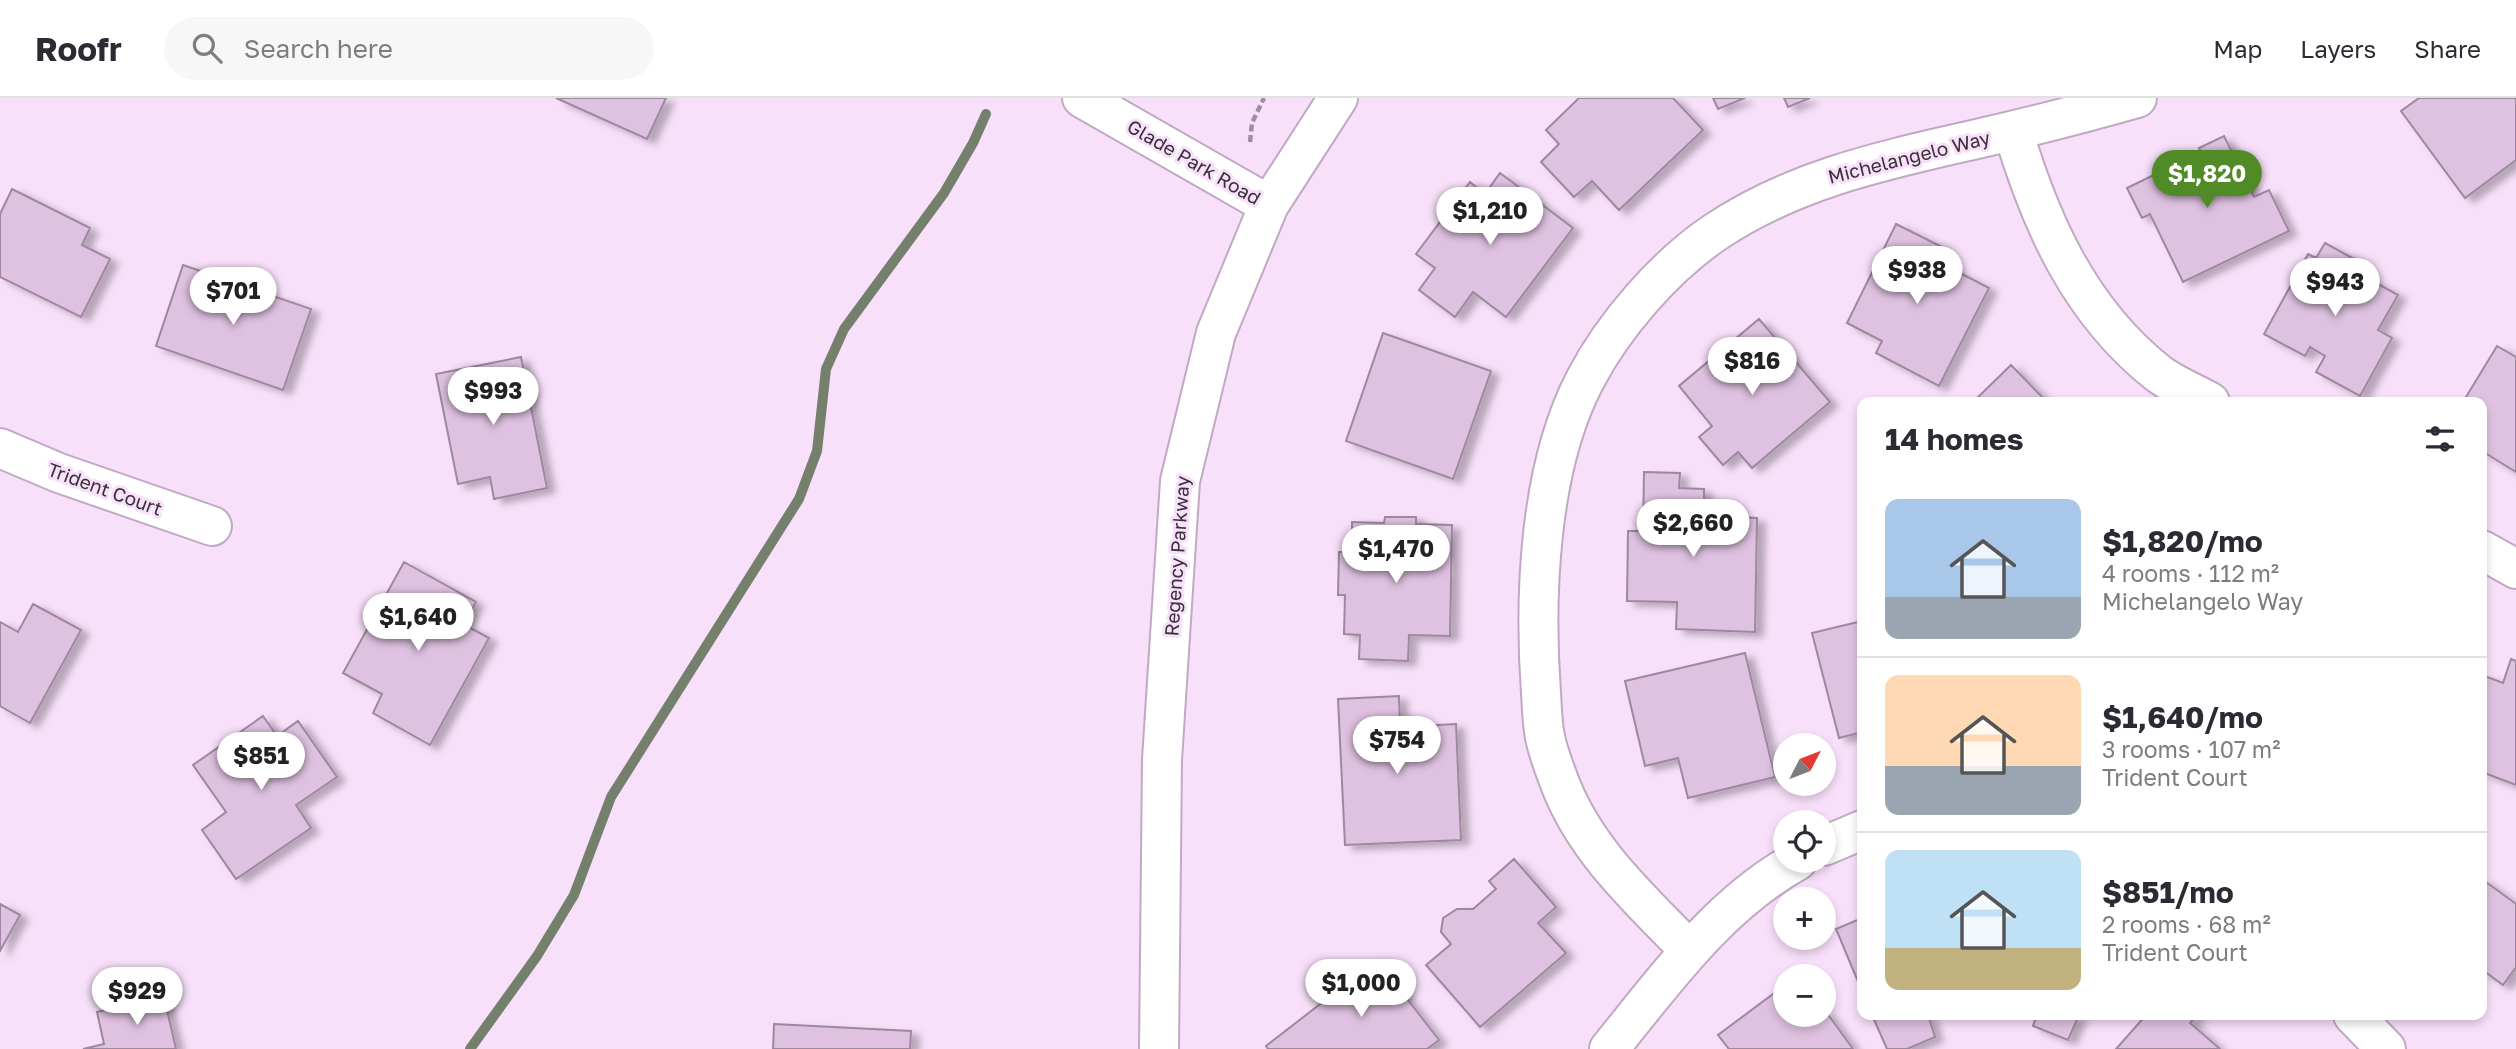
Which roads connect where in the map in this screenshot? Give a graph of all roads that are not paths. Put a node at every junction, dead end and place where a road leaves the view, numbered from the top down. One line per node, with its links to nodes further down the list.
1 (1082, 98): 5 (street, Glade Park Road)
2 (1338, 98): 5 (street, Regency Parkway)
3 (2137, 98): 4 (street, Michelangelo Way)
4 (2013, 131): 6 (street); 14 (street, Michelangelo Way)
5 (1269, 205): 16 (street, Regency Parkway)
6 (2201, 397)
7 (0, 448): 8 (street, Trident Court)
8 (212, 526)
9 (2487, 553): 10 (street)
10 (2516, 569)
11 (1857, 832): 12 (street)
12 (1836, 841)
13 (1781, 873): 14 (street)
14 (1689, 950): 17 (street)
15 (2358, 1020): 18 (street)
16 (1159, 1049)
17 (1609, 1049)
18 (2386, 1049)

